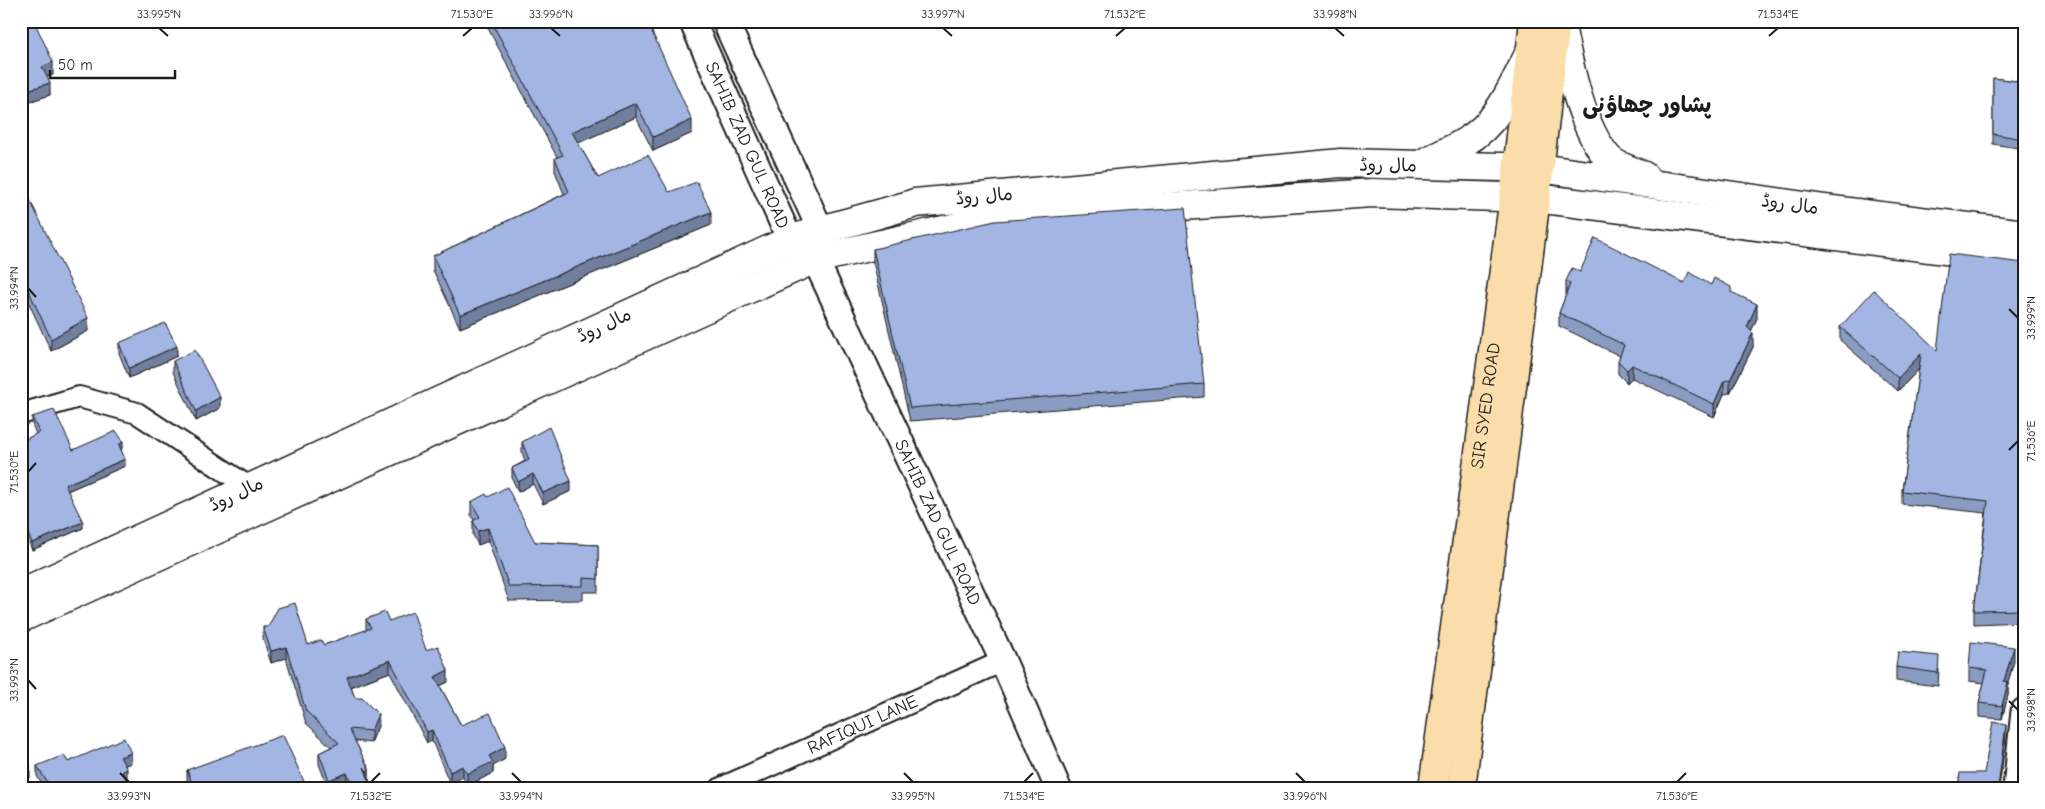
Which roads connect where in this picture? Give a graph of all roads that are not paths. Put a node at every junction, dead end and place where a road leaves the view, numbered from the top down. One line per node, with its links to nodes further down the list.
1 (692, 21): 13 (street, SAHIB ZAD GUL ROAD)
2 (725, 21): 11 (street, SAHIB ZAD GUL ROAD)
3 (1534, 21): 6 (main road, SIR SYED ROAD)
4 (1556, 21): 8 (main road, SIR SYED ROAD)
5 (1560, 21): 9 (main road)
6 (1530, 52): 7 (main road); 8 (main road, SIR SYED ROAD)
7 (1418, 165): 8 (main road, مال روڈ); 11 (main road, مال روڈ)
8 (1528, 168): 9 (main road, مال روڈ); 10 (main road, SIR SYED ROAD)
9 (1666, 187): 12 (main road, مال روڈ)
10 (1525, 197): 14 (main road, مال روڈ); 15 (main road, مال روڈ); 20 (main road, SIR SYED ROAD)
11 (820, 229): 13 (main road, مال روڈ); 14 (street, SAHIB ZAD GUL ROAD)
12 (2024, 234)
13 (790, 240): 14 (street, SAHIB ZAD GUL ROAD); 17 (main road, مال روڈ)
14 (815, 258): 18 (main road, مال روڈ); 22 (street, SAHIB ZAD GUL ROAD)
15 (2024, 260)
16 (21, 414): 17 (street)
17 (250, 488): 18 (street); 19 (main road, مال روڈ)
18 (274, 504): 21 (main road, مال روڈ)
19 (21, 593)
20 (1470, 617): 26 (main road, SIR SYED ROAD); 27 (main road, SIR SYED ROAD)
21 (21, 618)
22 (1003, 661): 24 (street, RAFIQUI LANE); 25 (street, SAHIB ZAD GUL ROAD)
23 (2024, 711): 28 (street)
24 (720, 788)
25 (1058, 788)
26 (1433, 788)
27 (1461, 788)
28 (2016, 788)

